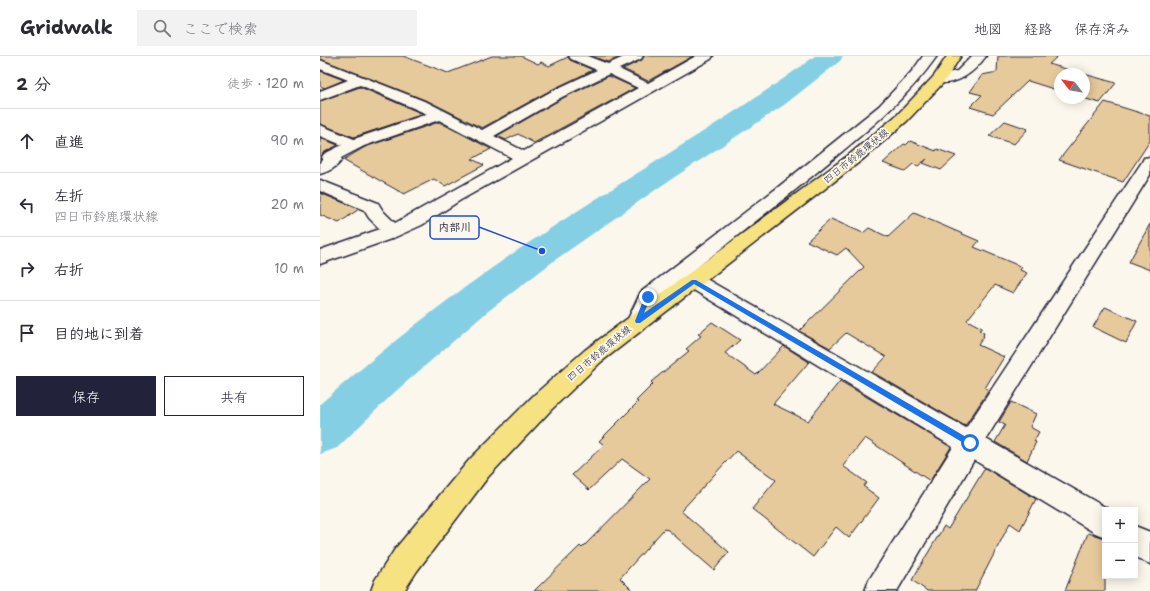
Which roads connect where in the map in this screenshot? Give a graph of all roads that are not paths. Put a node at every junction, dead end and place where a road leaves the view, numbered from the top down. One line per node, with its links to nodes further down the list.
1 (576, 56): 8 (street)
2 (636, 56): 8 (street)
3 (706, 56): 11 (street)
4 (930, 56): 24 (street)
5 (954, 56): 9 (main road, 四日市鈴鹿環状線)
6 (979, 56): 9 (street)
7 (320, 64): 10 (street)
8 (608, 70): 11 (street); 15 (street)
9 (939, 79): 23 (main road, 四日市鈴鹿環状線)
10 (358, 81): 12 (street); 13 (street)
11 (646, 88): 17 (street)
12 (320, 96)
13 (440, 114): 15 (street); 16 (street)
14 (320, 130): 16 (street)
15 (482, 136): 17 (street)
16 (358, 143): 19 (street)
17 (523, 157): 21 (street)
18 (1150, 162): 25 (street)
19 (320, 169)
20 (320, 185): 21 (street)
21 (392, 231): 22 (street)
22 (320, 257)
23 (694, 281): 24 (main road, 四日市鈴鹿環状線); 25 (street)
24 (638, 321): 29 (main road, 四日市鈴鹿環状線)
25 (970, 443): 26 (street); 30 (street)
26 (1102, 521)
27 (1138, 542): 28 (street)
28 (1150, 549)
29 (386, 591)
30 (880, 591)

